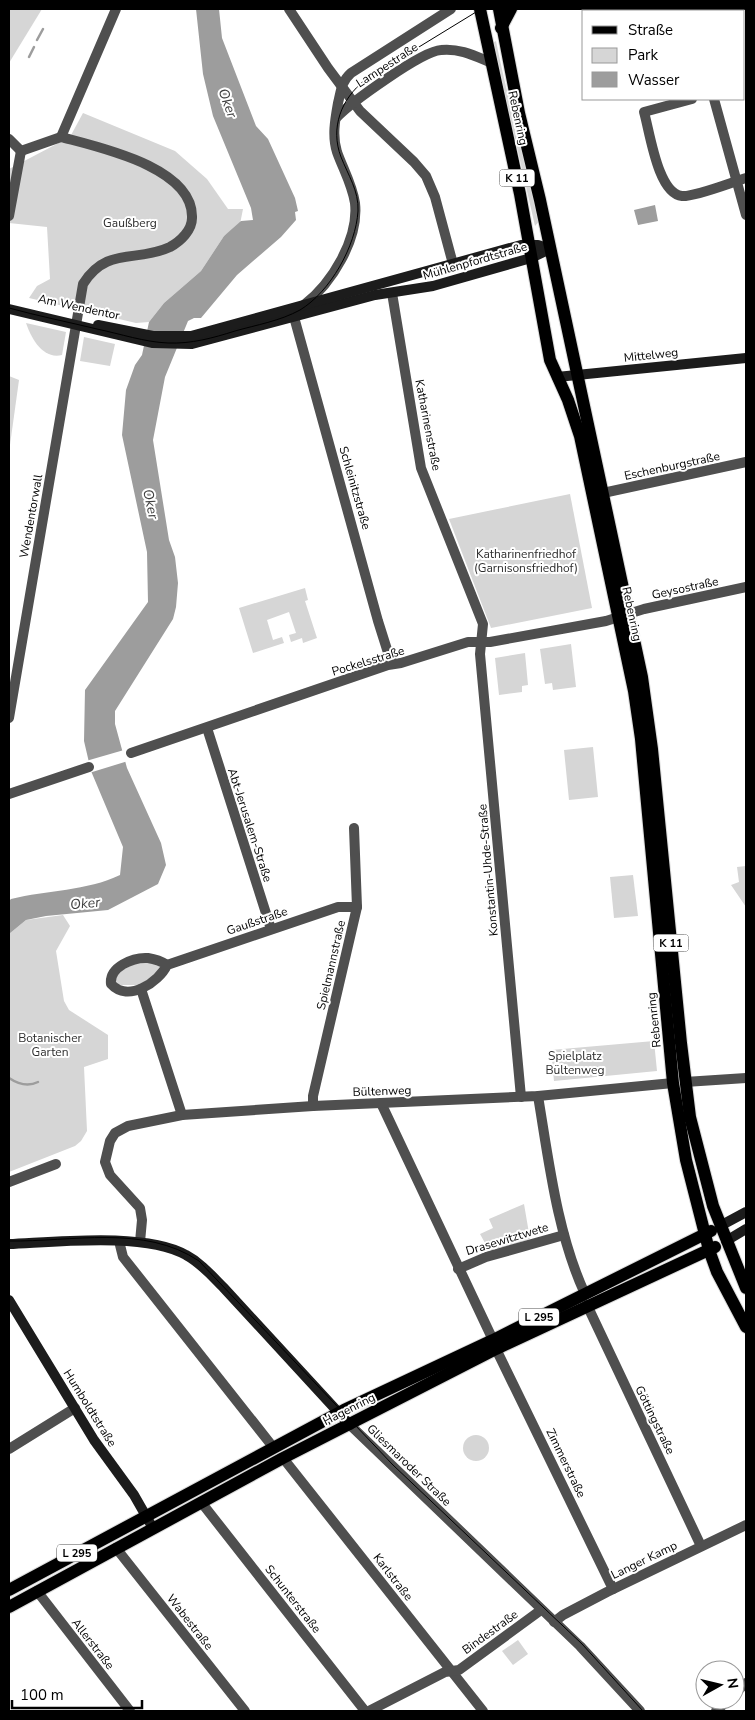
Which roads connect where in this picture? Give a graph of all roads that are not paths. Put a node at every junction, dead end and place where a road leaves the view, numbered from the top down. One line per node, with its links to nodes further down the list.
1 (116, 9): 13 (street)
2 (289, 9): 8 (street)
3 (451, 9): 8 (street, Lampestraße)
4 (511, 9): 6 (main road)
5 (489, 12): 6 (main road, Rebenring / K 11); 7 (main road, Rebenring / K 11)
6 (501, 28): 20 (main road, Rebenring / K 11)
7 (492, 63): 11 (street, Lampestraße); 19 (main road, Rebenring / K 11)
8 (342, 85): 11 (street); 12 (street)
9 (688, 100): 16 (street)
10 (714, 100): 16 (street)
11 (354, 103): 12 (street, Lampestraße); 22 (street)
12 (335, 119): 25 (street)
13 (61, 137): 15 (street); 28 (street, Wendentorwall)
14 (9, 139): 15 (street)
15 (21, 152): 18 (street)
16 (742, 180): 17 (street)
17 (746, 215)
18 (9, 216)
19 (529, 244): 20 (main road, Mühlenpfordtstraße); 21 (main road, Rebenring / K 11); 22 (main road, Mühlenpfordtstraße)
20 (550, 249): 21 (main road, Mühlenpfordtstraße); 32 (main road, Rebenring / K 11)
21 (531, 258): 23 (main road, Mühlenpfordtstraße); 33 (main road, Rebenring / K 11)
22 (453, 264): 25 (main road, Mühlenpfordtstraße)
23 (392, 293): 27 (main road, Mühlenpfordtstraße); 38 (street, Katharinenstraße)
24 (9, 303): 28 (main road, Am Wendentor)
25 (302, 306): 30 (main road, Mühlenpfordtstraße)
26 (9, 309): 28 (main road, Am Wendentor)
27 (294, 317): 30 (main road, Mühlenpfordtstraße); 39 (street, Schleinitzstraße)
28 (76, 322): 29 (main road, Am Wendentor); 40 (street, Wendentorwall)
29 (143, 338): 30 (main road, Mühlenpfordtstraße)
30 (180, 341)
31 (746, 358): 32 (main road, Mittelweg)
32 (577, 375): 33 (main road, Mittelweg); 35 (main road, Rebenring / K 11)
33 (557, 377): 37 (main road, Rebenring / K 11)
34 (746, 462): 35 (street, Eschenburgstraße)
35 (604, 493): 37 (main road, Rebenring / K 11)
36 (746, 587): 37 (street, Geysostraße)
37 (624, 615): 38 (street, Pockelsstraße); 51 (main road, Rebenring / K 11)
38 (482, 641): 39 (street, Pockelsstraße); 53 (street, Konstantin-Uhde-Straße)
39 (394, 663): 41 (street, Pockelsstraße)
40 (9, 718)
41 (206, 728): 42 (street, Pockelsstraße); 47 (street, Abt-Jerusalem-Straße)
42 (131, 753)
43 (88, 767): 44 (street)
44 (9, 794)
45 (354, 828): 46 (street, Spielmannstraße)
46 (357, 907): 47 (street, Gaußstraße); 55 (street, Spielmannstraße)
47 (271, 929): 48 (street, Gaußstraße)
48 (167, 965): 49 (street); 49 (street)
49 (141, 989): 56 (street)
50 (746, 1078): 51 (street, Bültenweg)
51 (679, 1083): 52 (street, Bültenweg); 60 (main road, Rebenring / K 11); 62 (main road, Rebenring / K 11)
52 (538, 1096): 53 (street, Bültenweg); 63 (street, Göttingstraße)
53 (521, 1097): 54 (street, Bültenweg)
54 (382, 1104): 55 (street, Bültenweg); 69 (street, Zimmerstraße)
55 (313, 1106): 56 (street, Bültenweg)
56 (182, 1115): 66 (street, Bültenweg)
57 (56, 1164): 58 (street)
58 (9, 1182)
59 (746, 1212): 60 (main road)
60 (720, 1226): 62 (main road, L 295); 65 (main road, K 11)
61 (746, 1229): 65 (main road)
62 (704, 1234): 68 (main road, Rebenring); 72 (main road, Hagenring / L 295)
63 (564, 1235): 69 (street, Drasewitztwete); 72 (street, Göttingstraße)
64 (119, 1241): 66 (main road, Gliesmaroder Straße); 67 (main road, Gliesmaroder Straße); 78 (street)
65 (726, 1241): 68 (main road, L 295); 70 (main road)
66 (140, 1242): 76 (main road, Gliesmaroder Straße)
67 (9, 1244)
68 (709, 1250): 72 (main road, Hagenring / L 295); 73 (main road, Rebenring)
69 (458, 1268): 74 (street, Zimmerstraße)
70 (746, 1288)
71 (9, 1300): 75 (main road, Humboldtstraße)
72 (586, 1300): 74 (main road, Hagenring / L 295); 85 (street, Göttingstraße)
73 (746, 1327)
74 (495, 1344): 76 (main road, Hagenring / L 295); 77 (main road, Hagenring / L 295); 87 (street, Zimmerstraße)
75 (75, 1408): 79 (street); 82 (main road, Humboldtstraße)
76 (339, 1412): 77 (main road, Gliesmaroder Straße); 78 (main road, Hagenring / L 295)
77 (350, 1424): 80 (main road, Hagenring / L 295); 91 (street, Gliesmaroder Straße)
78 (273, 1447): 82 (main road, Hagenring / L 295)
79 (9, 1449)
80 (283, 1458): 81 (main road, Hagenring / L 295); 93 (street, Karlstraße)
81 (201, 1502): 84 (main road, Hagenring / L 295); 96 (street, Schunterstraße)
82 (146, 1516): 84 (main road, Humboldtstraße); 88 (main road, Hagenring / L 295)
83 (746, 1526): 85 (street, Langer Kamp)
84 (153, 1528): 86 (main road, Hagenring / L 295)
85 (701, 1546): 87 (street, Langer Kamp)
86 (116, 1548): 89 (main road, Hagenring / L 295); 95 (street, Wabestraße)
87 (613, 1588): 92 (street, Langer Kamp)
88 (9, 1590)
89 (37, 1591): 90 (main road, Hagenring / L 295); 94 (street, Allerstraße)
90 (9, 1607)
91 (541, 1610): 92 (street, Gliesmaroder Straße); 93 (street, Bindestraße)
92 (554, 1622): 98 (street, Gliesmaroder Straße)
93 (451, 1671): 96 (street, Bindestraße); 97 (street, Karlstraße)
94 (130, 1711)
95 (245, 1711)
96 (367, 1711)
97 (483, 1711)
98 (640, 1711)

